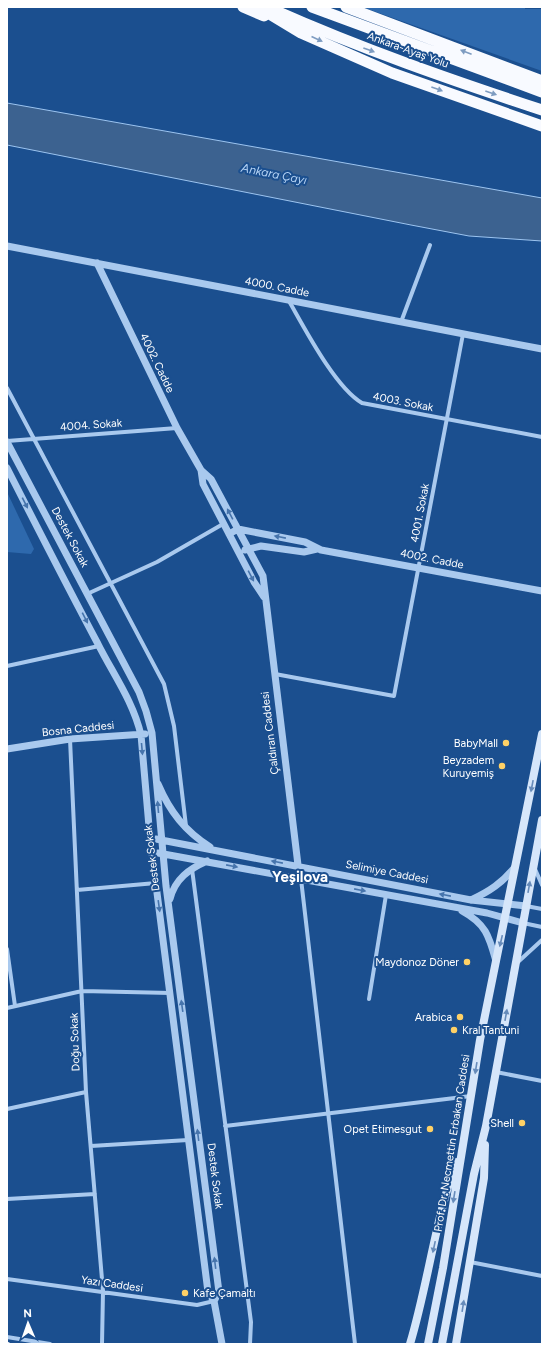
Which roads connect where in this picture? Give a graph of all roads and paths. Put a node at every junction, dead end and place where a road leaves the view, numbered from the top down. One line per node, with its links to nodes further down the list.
1 (242, 7): 6 (highway)
2 (258, 7): 6 (highway)
3 (268, 7): 9 (highway, Ankara-Ayaş Yolu, one-way to 9)
4 (312, 7): 8 (highway, Ankara-Ayaş Yolu)
5 (346, 7): 7 (highway, one-way to 5)
6 (301, 33): 10 (highway, one-way to 10)
7 (542, 81)
8 (542, 92)
9 (542, 110)
10 (542, 126)
11 (430, 245): 15 (street)
12 (7, 246): 13 (street, 4000. Cadde)
13 (97, 263): 14 (street, 4000. Cadde); 20 (street, 4002. Cadde)
14 (289, 300): 15 (street, 4000. Cadde); 19 (street, 4003. Sokak)
15 (401, 322): 16 (street, 4000. Cadde)
16 (463, 334): 17 (street, 4000. Cadde); 19 (street, 4001. Sokak)
17 (542, 349)
18 (7, 388): 22 (street)
19 (447, 419): 21 (street, 4003. Sokak); 32 (street, 4001. Sokak)
20 (177, 428): 22 (street, 4004. Sokak); 25 (street, 4002. Cadde)
21 (542, 438)
22 (34, 439): 23 (street, 4004. Sokak); 33 (street)
23 (7, 442): 35 (street, Destek Sokak)
24 (7, 468): 37 (street, Destek Sokak, one-way to 37)
25 (201, 470): 26 (street, 4002. Cadde); 27 (street, 4002. Cadde, one-way to 25)
26 (223, 524): 28 (street, 4002. Cadde); 33 (street)
27 (238, 529): 28 (street); 29 (street, 4002. Cadde); 30 (street, 4002. Cadde, one-way to 27)
28 (229, 534): 31 (street, 4002. Cadde)
29 (248, 548): 30 (street, 4002. Cadde); 31 (street, 4002. Cadde); 36 (street, Çaldıran Caddesi)
30 (317, 549): 32 (street, 4002. Cadde)
31 (239, 553): 36 (street, Çaldıran Caddesi, one-way to 36)
32 (419, 568): 34 (street, 4002. Cadde); 39 (street, 4001. Sokak)
33 (111, 583): 35 (street); 47 (street)
34 (542, 591)
35 (87, 594): 41 (street, Destek Sokak)
36 (264, 597): 39 (street, Çaldıran Caddesi)
37 (98, 646): 38 (street); 40 (street, Destek Sokak)
38 (7, 666)
39 (274, 674): 56 (street, Çaldıran Caddesi)
40 (141, 734): 41 (street, Bosna Caddesi); 43 (street, Bosna Caddesi); 48 (street, Destek Sokak, one-way to 48)
41 (152, 734): 45 (street, Destek Sokak)
42 (542, 734): 55 (main road, Prof. Dr. Necmettin Erbakan Caddesi, one-way to 55)
43 (70, 739): 44 (street, Bosna Caddesi); 61 (street, Doğu Sokak)
44 (7, 749)
45 (155, 778): 47 (street); 49 (street, Destek Sokak, one-way to 45)
46 (542, 820): 54 (main road)
47 (187, 830): 50 (street)
48 (150, 838): 49 (street, Selimiye Caddesi); 51 (street, Destek Sokak)
49 (161, 840): 50 (street, Selimiye Caddesi); 52 (street, Destek Sokak)
50 (214, 850): 56 (street, Selimiye Caddesi, one-way to 50)
51 (152, 852): 52 (street, Selimiye Caddesi); 59 (street, Destek Sokak)
52 (162, 854): 53 (street, Selimiye Caddesi); 64 (street, Destek Sokak)
53 (207, 861): 57 (street); 58 (street, Selimiye Caddesi, one-way to 58)
54 (533, 863): 60 (street); 66 (main road, one-way to 54)
55 (516, 865): 63 (street); 65 (main road, Prof. Dr. Necmettin Erbakan Caddesi)
56 (298, 866): 63 (street, Selimiye Caddesi, one-way to 56)
57 (192, 868): 64 (street); 87 (street)
58 (301, 879): 62 (street, Selimiye Caddesi, one-way to 62); 86 (street)
59 (156, 883): 61 (street); 77 (street, Destek Sokak, one-way to 77)
60 (542, 885)
61 (77, 890): 76 (street, Doğu Sokak)
62 (386, 895): 67 (street, Selimiye Caddesi); 78 (street)
63 (470, 900): 65 (street, Selimiye Caddesi)
64 (169, 901): 98 (street, Destek Sokak, one-way to 64)
65 (508, 905): 66 (street, Selimiye Caddesi); 69 (main road, Prof. Dr. Necmettin Erbakan Caddesi)
66 (526, 906): 68 (street); 70 (main road)
67 (456, 908): 69 (street, Selimiye Caddesi); 74 (street)
68 (542, 909)
69 (506, 919): 70 (street, Selimiye Caddesi); 74 (main road, Prof. Dr. Necmettin Erbakan Caddesi, one-way to 74)
70 (523, 923): 71 (street); 75 (main road)
71 (542, 927)
72 (542, 940): 75 (street)
73 (7, 949): 79 (street)
74 (496, 962): 84 (main road, Prof. Dr. Necmettin Erbakan Caddesi, one-way to 84)
75 (516, 964): 81 (main road, one-way to 75)
76 (82, 991): 77 (street); 79 (street); 83 (street, Doğu Sokak)
77 (171, 993): 89 (street, Destek Sokak)
78 (369, 999)
79 (15, 1006): 80 (street)
80 (7, 1008)
81 (496, 1072): 82 (street); 88 (main road)
82 (542, 1080)
83 (86, 1092): 85 (street); 91 (street, Doğu Sokak)
84 (471, 1096): 86 (street); 90 (main road, Prof. Dr. Necmettin Erbakan Caddesi)
85 (7, 1110)
86 (329, 1114): 87 (street); 104 (street)
87 (224, 1126): 103 (street)
88 (486, 1126): 94 (main road); 107 (main road)
89 (188, 1140): 91 (street); 98 (street, Destek Sokak)
90 (464, 1142): 105 (main road, one-way to 105); 106 (main road, Prof. Dr. Necmettin Erbakan Caddesi, one-way to 106)
91 (91, 1146): 92 (street, Doğu Sokak)
92 (95, 1194): 93 (street); 97 (street, Doğu Sokak)
93 (7, 1199)
94 (470, 1262): 95 (street); 108 (main road, one-way to 94)
95 (542, 1276)
96 (7, 1279): 97 (street, Yazı Caddesi)
97 (103, 1291): 98 (street, Yazı Caddesi); 101 (street, Doğu Sokak)
98 (214, 1301): 102 (street, Destek Sokak)
99 (7, 1337): 100 (street)
100 (50, 1344)
101 (102, 1344)
102 (222, 1344)
103 (250, 1344)
104 (355, 1344)
105 (410, 1344)
106 (428, 1344)
107 (442, 1344)
108 (456, 1344)

